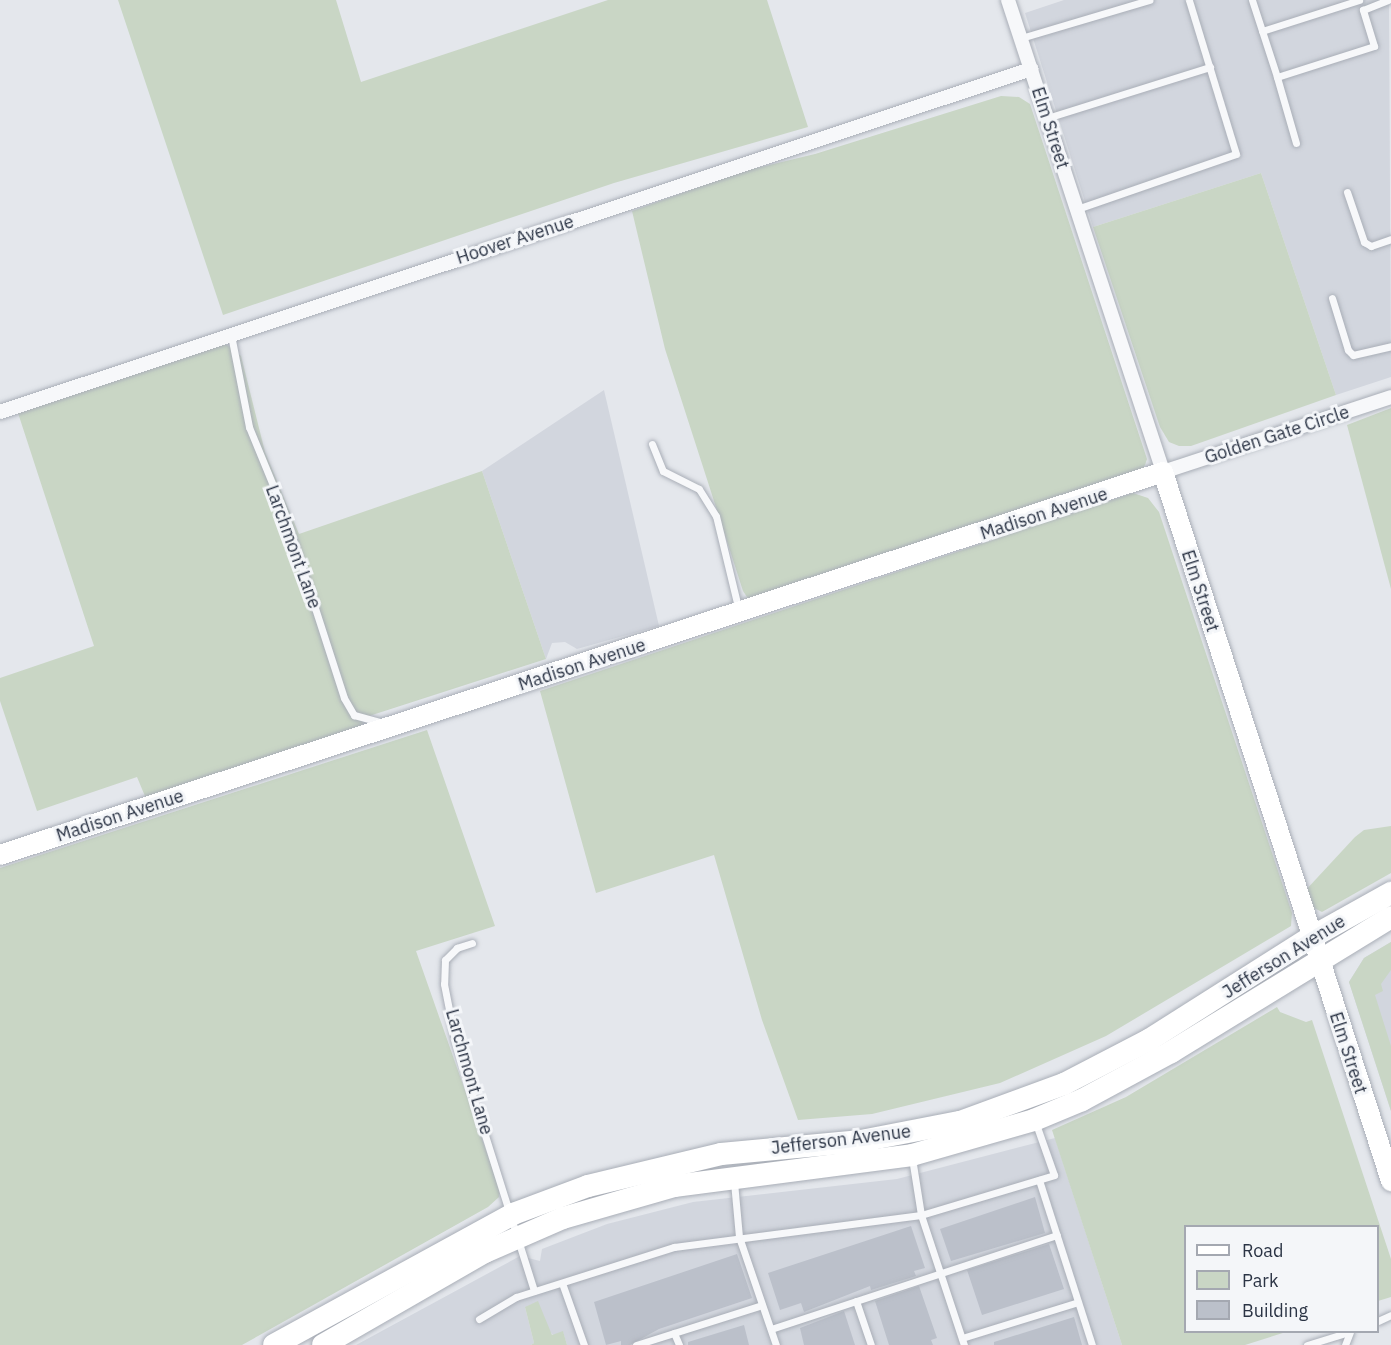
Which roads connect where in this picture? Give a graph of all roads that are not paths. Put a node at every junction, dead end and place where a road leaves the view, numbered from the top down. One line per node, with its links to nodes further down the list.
1 (1008, 0): 9 (street, Elm Street)
2 (1149, 0): 9 (lane)
3 (1189, 0): 10 (lane)
4 (1252, 0): 8 (lane)
5 (1360, 0): 7 (lane); 8 (lane)
6 (1388, 0): 7 (lane)
7 (1363, 10): 12 (lane)
8 (1262, 31): 12 (lane)
9 (1021, 38): 11 (street, Elm Street)
10 (1210, 67): 13 (lane); 16 (lane)
11 (1031, 69): 13 (street, Elm Street); 19 (street, Hoover Avenue)
12 (1277, 77): 14 (lane)
13 (1047, 118): 16 (street, Elm Street)
14 (1296, 143)
15 (1347, 192): 17 (lane)
16 (1077, 210): 24 (street, Elm Street)
17 (1391, 239)
18 (1332, 298): 20 (lane)
19 (231, 334): 22 (street, Hoover Avenue); 26 (lane, Larchmont Lane)
20 (1391, 346)
21 (1391, 397): 24 (street, Golden Gate Circle)
22 (0, 411)
23 (652, 444): 25 (lane)
24 (1163, 472): 25 (street, Madison Avenue); 30 (street, Elm Street)
25 (740, 613): 26 (street, Madison Avenue)
26 (395, 726): 27 (street, Madison Avenue)
27 (0, 855)
28 (1391, 893): 30 (main road, Jefferson Avenue)
29 (1391, 917): 32 (main road, Jefferson Avenue)
30 (1310, 938): 32 (street, Elm Street); 33 (main road, Jefferson Avenue)
31 (472, 943): 39 (lane, Larchmont Lane)
32 (1318, 963): 34 (main road, Jefferson Avenue); 38 (street, Elm Street)
33 (1011, 1106): 35 (main road); 39 (main road, Jefferson Avenue)
34 (1034, 1120): 35 (main road, Jefferson Avenue); 37 (lane)
35 (912, 1155): 36 (main road, Jefferson Avenue); 40 (lane)
36 (733, 1177): 42 (main road, Jefferson Avenue); 43 (lane)
37 (1040, 1180): 40 (lane); 41 (lane)
38 (1391, 1181)
39 (513, 1214): 42 (lane); 55 (main road, Jefferson Avenue)
40 (921, 1215): 43 (lane); 44 (lane)
41 (1057, 1235): 44 (lane); 48 (lane)
42 (519, 1237): 46 (lane); 56 (main road, Jefferson Avenue)
43 (739, 1237): 45 (lane); 49 (lane)
44 (940, 1274): 47 (lane); 54 (lane)
45 (562, 1282): 46 (lane); 57 (lane)
46 (534, 1291): 50 (lane)
47 (856, 1301): 51 (lane); 61 (lane)
48 (1078, 1302): 54 (lane); 62 (lane)
49 (762, 1305): 51 (lane); 52 (lane)
50 (479, 1319)
51 (771, 1329): 60 (lane)
52 (675, 1333): 58 (lane); 59 (lane)
53 (1347, 1333): 63 (lane)
54 (963, 1342)
55 (274, 1345)
56 (323, 1345)
57 (584, 1345)
58 (636, 1345)
59 (679, 1345)
60 (776, 1345)
61 (871, 1345)
62 (1092, 1345)
63 (1307, 1345)

